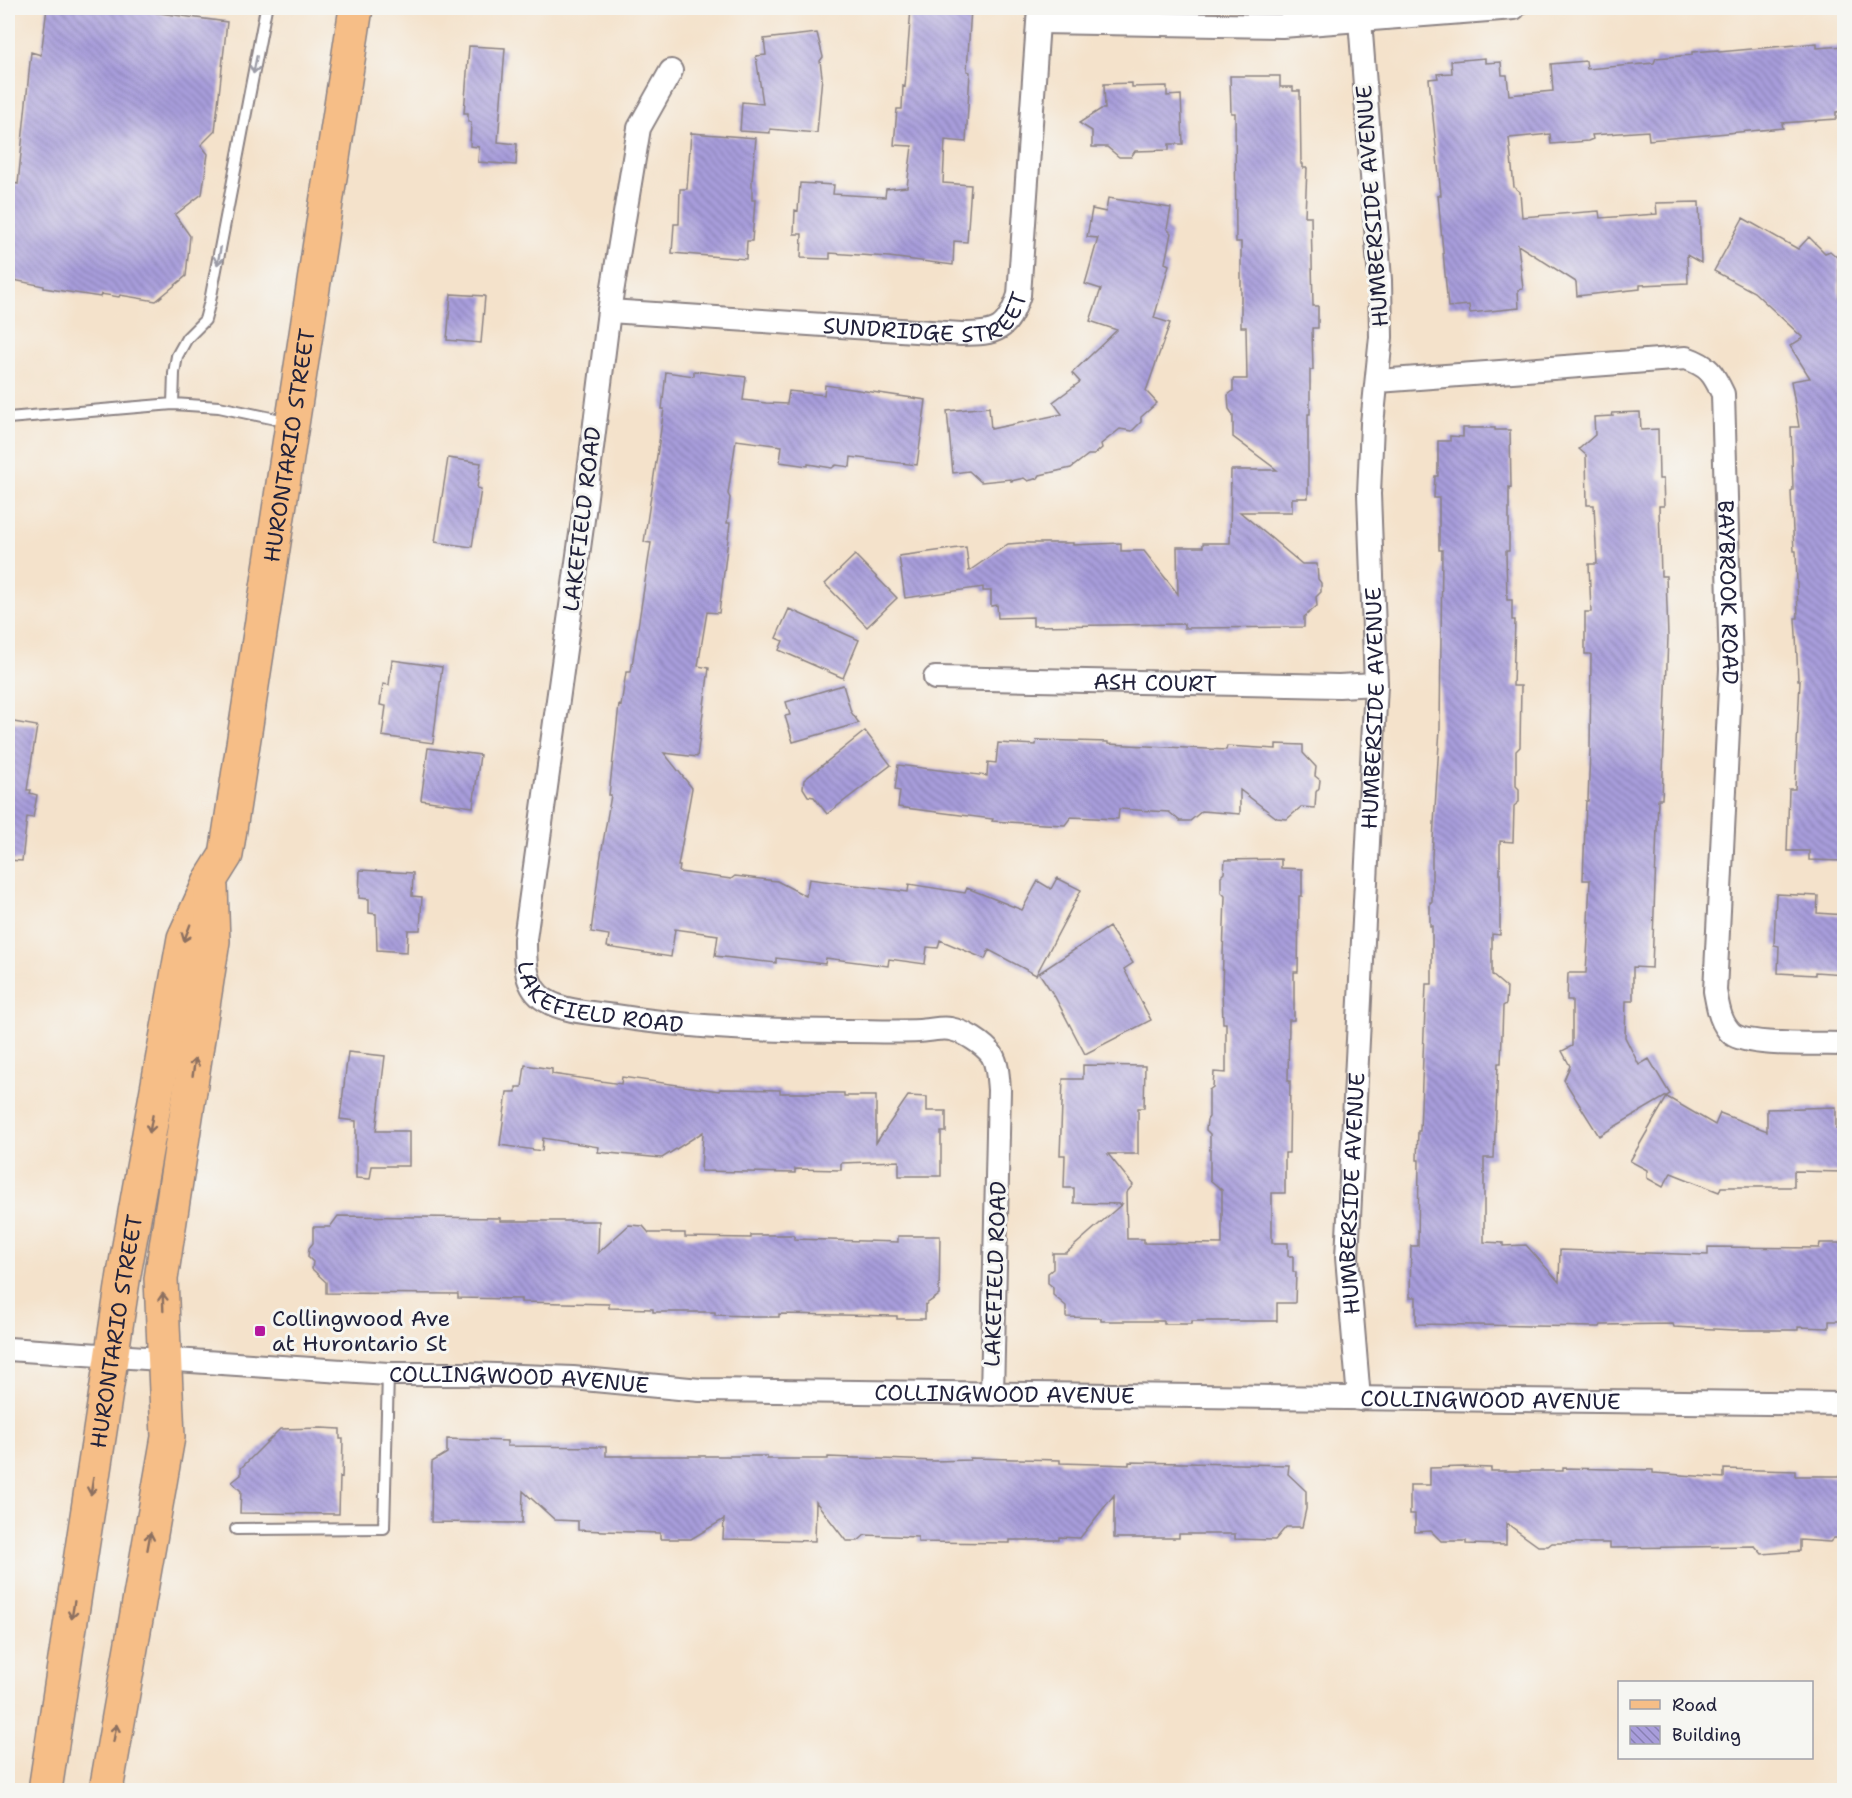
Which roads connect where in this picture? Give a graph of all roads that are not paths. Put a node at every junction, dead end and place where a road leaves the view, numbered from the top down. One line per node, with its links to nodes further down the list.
1 (266, 8): 9 (lane, one-way to 9)
2 (356, 8): 11 (main road, HURONTARIO STREET)
3 (1514, 8): 5 (street)
4 (1039, 15): 5 (street); 7 (street, SUNDRIDGE STREET)
5 (1360, 20): 8 (street, HUMBERSIDE AVENUE)
6 (671, 71): 7 (street, LAKEFIELD ROAD)
7 (609, 310): 20 (street, LAKEFIELD ROAD)
8 (1378, 381): 13 (street, HUMBERSIDE AVENUE); 15 (street, BAYBROOK ROAD)
9 (173, 404): 10 (lane); 11 (lane)
10 (8, 418)
11 (293, 423): 14 (main road, HURONTARIO STREET)
12 (935, 678): 13 (street, ASH COURT)
13 (1376, 684): 21 (street, HUMBERSIDE AVENUE)
14 (211, 879): 17 (main road, HURONTARIO STREET, one-way to 17); 18 (main road, HURONTARIO STREET, one-way to 14)
15 (1845, 1044)
16 (8, 1349): 17 (street, COLLINGWOOD AVENUE)
17 (112, 1357): 18 (street, COLLINGWOOD AVENUE); 24 (main road, HURONTARIO STREET, one-way to 24)
18 (165, 1360): 19 (street, COLLINGWOOD AVENUE); 25 (main road, HURONTARIO STREET, one-way to 18)
19 (388, 1374): 20 (street, COLLINGWOOD AVENUE); 23 (lane)
20 (992, 1394): 21 (street, COLLINGWOOD AVENUE)
21 (1359, 1399): 22 (street, COLLINGWOOD AVENUE)
22 (1845, 1404)
23 (236, 1528)
24 (45, 1791)
25 (106, 1791)

